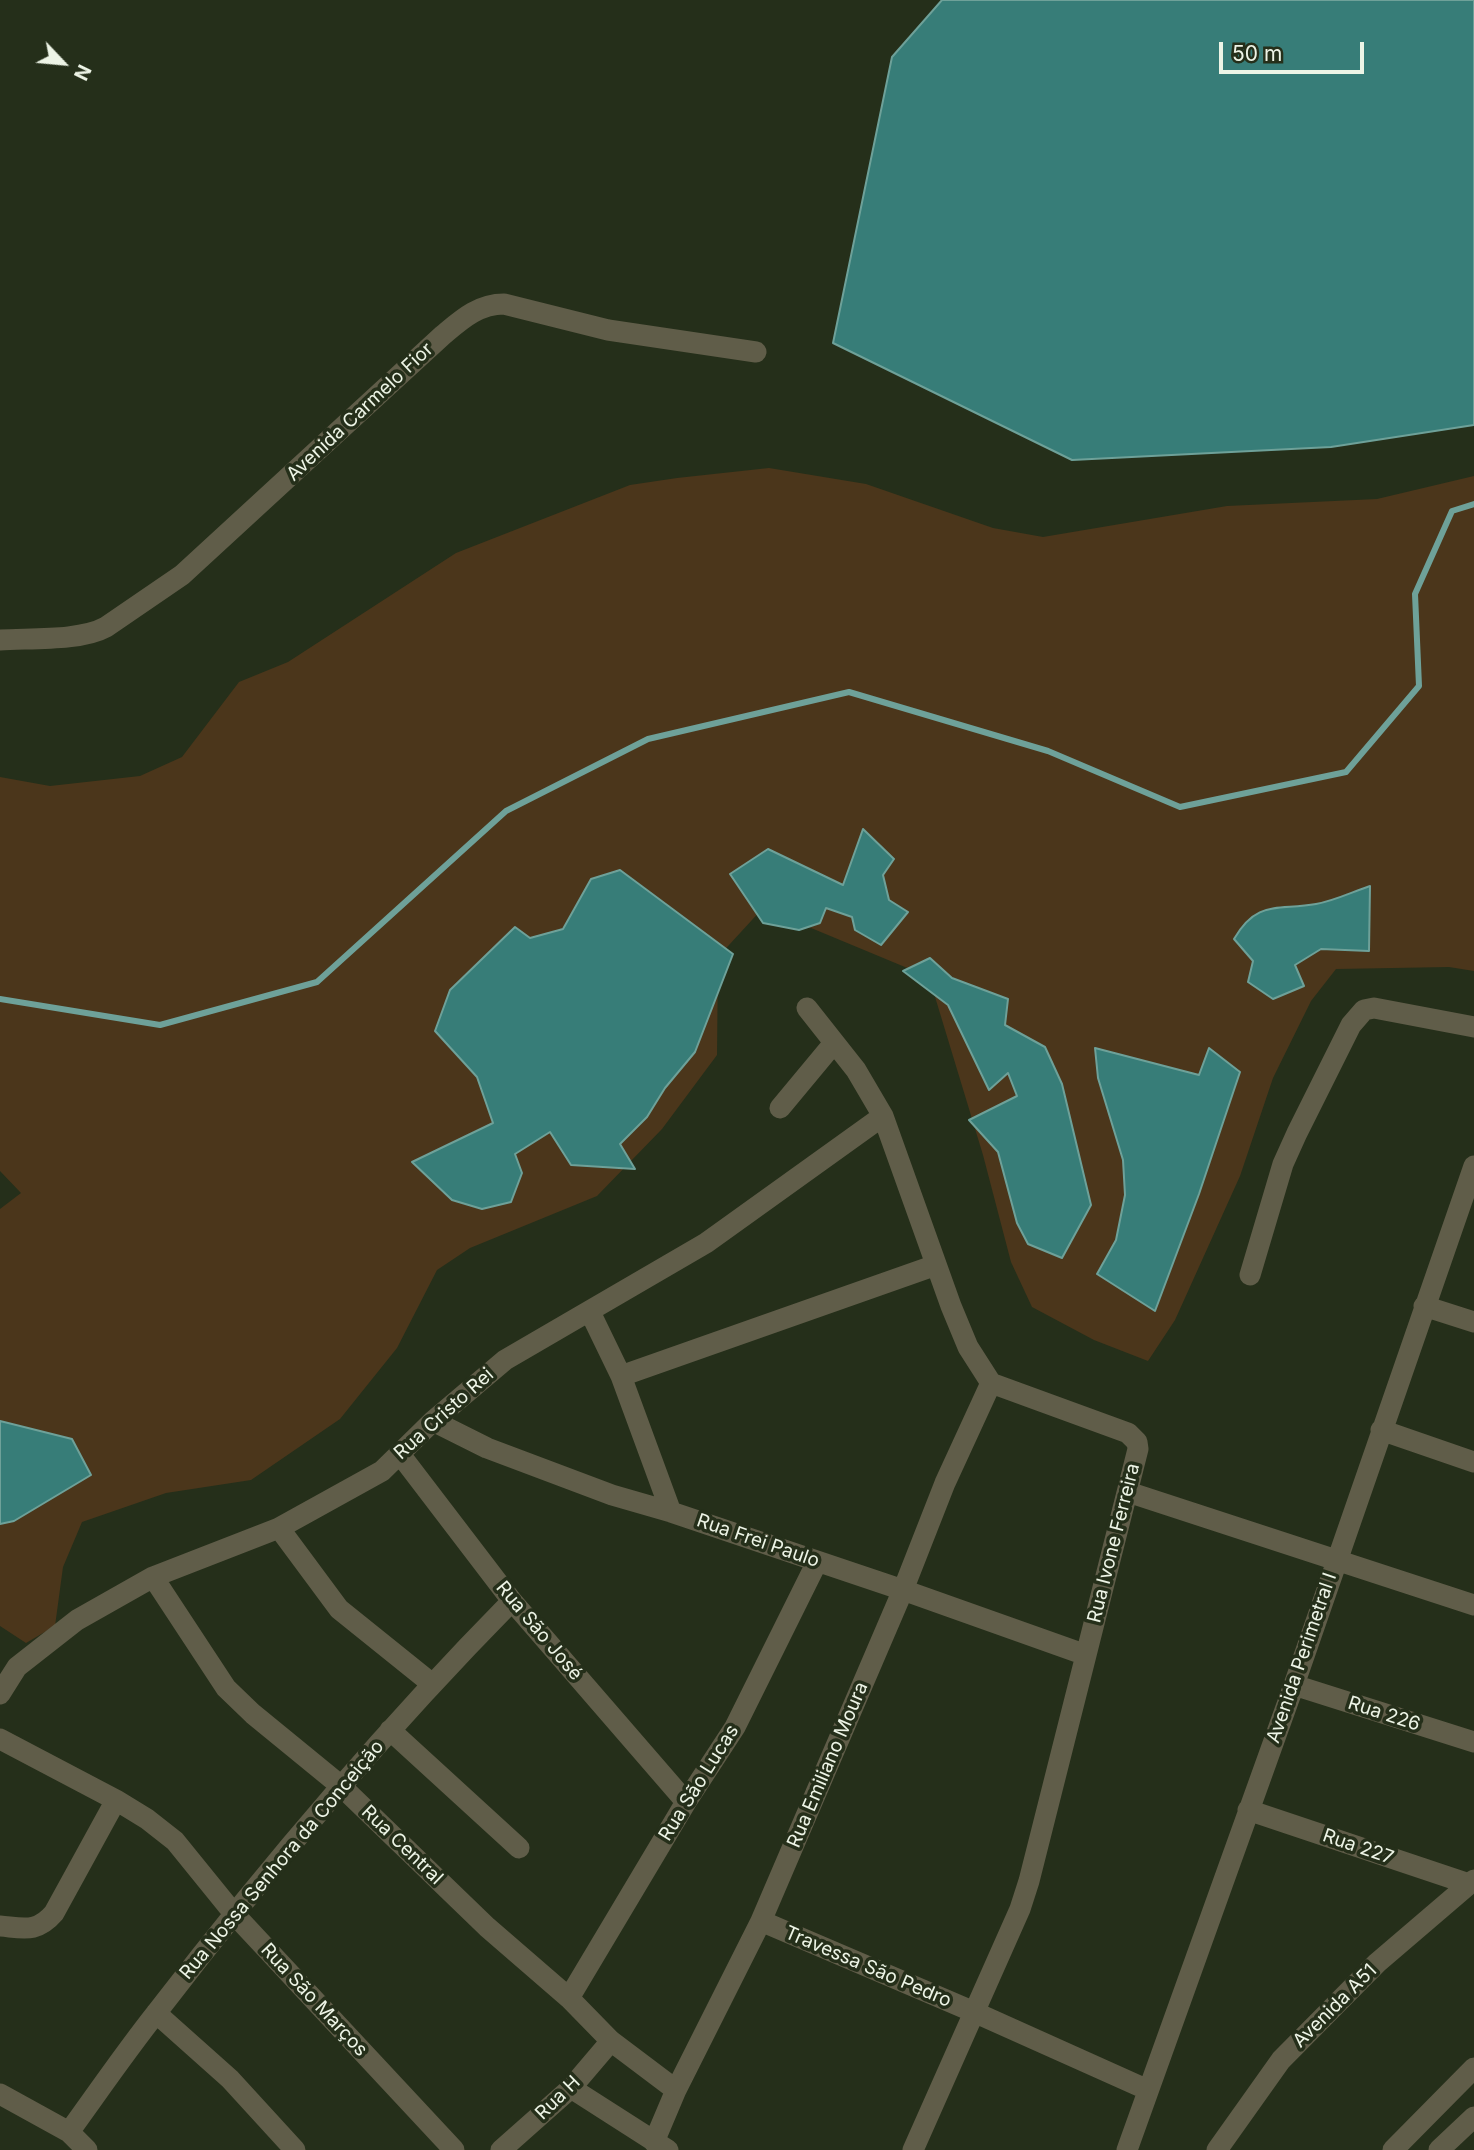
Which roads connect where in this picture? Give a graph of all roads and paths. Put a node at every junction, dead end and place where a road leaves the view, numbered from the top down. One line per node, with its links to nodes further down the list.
1 (756, 352): 2 (street, Avenida Carmelo Fior)
2 (0, 640)
3 (807, 1009): 5 (street)
4 (1474, 1027): 10 (street)
5 (834, 1043): 6 (street); 7 (street)
6 (780, 1108)
7 (883, 1116): 9 (street); 12 (street, Rua Cristo Rei)
8 (1472, 1174): 11 (street, Avenida Perimetral I)
9 (936, 1265): 14 (street); 15 (street)
10 (1251, 1275)
11 (1424, 1306): 13 (street); 17 (street, Avenida Perimetral I)
12 (590, 1312): 14 (street); 16 (street, Rua Cristo Rei)
13 (1474, 1322)
14 (621, 1376): 21 (street)
15 (991, 1383): 20 (street, Rua Ivone Ferreira); 26 (street, Rua Emiliano Moura)
16 (433, 1421): 18 (street, Rua Cristo Rei); 21 (street, Rua Frei Paulo)
17 (1381, 1430): 19 (street); 23 (street, Avenida Perimetral I)
18 (399, 1453): 22 (street, Rua Cristo Rei); 27 (street, Rua São José)
19 (1474, 1462)
20 (1128, 1492): 23 (street); 29 (street, Rua Ivone Ferreira)
21 (671, 1511): 24 (street, Rua Frei Paulo)
22 (279, 1528): 25 (street, Rua Cristo Rei); 30 (street)
23 (1337, 1560): 28 (street); 31 (street, Avenida Perimetral I)
24 (817, 1562): 26 (street, Rua Frei Paulo); 38 (street, Rua São Lucas)
25 (153, 1577): 32 (street, Rua Cristo Rei); 36 (street, Rua Central)
26 (903, 1590): 29 (street, Rua Frei Paulo); 43 (street, Rua Emiliano Moura)
27 (512, 1601): 30 (street, Rua Nossa Senhora da Conceição); 38 (street, Rua São José)
28 (1474, 1605)
29 (1086, 1655): 46 (street, Rua Ivone Ferreira)
30 (431, 1683): 33 (street, Rua Nossa Senhora da Conceição)
31 (1294, 1685): 35 (street, Rua 226); 39 (street, Avenida Perimetral I)
32 (0, 1693)
33 (390, 1730): 36 (street, Rua Nossa Senhora da Conceição); 40 (street)
34 (0, 1739): 37 (street, Rua São Marços)
35 (1474, 1742)
36 (341, 1786): 42 (street, Rua Nossa Senhora da Conceição); 45 (street, Rua Central)
37 (116, 1800): 42 (street, Rua São Marços); 44 (street)
38 (686, 1802): 45 (street, Rua São Lucas)
39 (1248, 1810): 41 (street, Rua 227); 52 (street, Avenida Perimetral I)
40 (519, 1848)
41 (1472, 1882): 63 (street, Avenida A51)
42 (235, 1915): 47 (street, Rua Nossa Senhora da Conceição); 59 (street, Rua São Marços)
43 (761, 1921): 46 (street, Travessa São Pedro); 51 (street, Rua Emiliano Moura)
44 (0, 1926)
45 (569, 1998): 48 (street, Rua Central)
46 (974, 2012): 52 (street, Travessa São Pedro); 61 (street, Rua Ivone Ferreira)
47 (156, 2013): 55 (street, Rua Nossa Senhora da Conceição); 58 (street)
48 (611, 2041): 50 (street, Rua H); 51 (street, Rua Central)
49 (1474, 2068): 64 (street)
50 (571, 2088): 56 (street); 60 (street, Rua H)
51 (676, 2090): 56 (street, Rua Emiliano Moura)
52 (1148, 2090): 62 (street, Avenida Perimetral I)
53 (0, 2094): 55 (street)
54 (1474, 2117): 65 (street)
55 (69, 2132): 57 (street)
56 (662, 2146)
57 (87, 2150)
58 (295, 2150)
59 (454, 2150)
60 (501, 2150)
61 (913, 2150)
62 (1127, 2150)
63 (1217, 2150)
64 (1393, 2150)
65 (1438, 2150)

